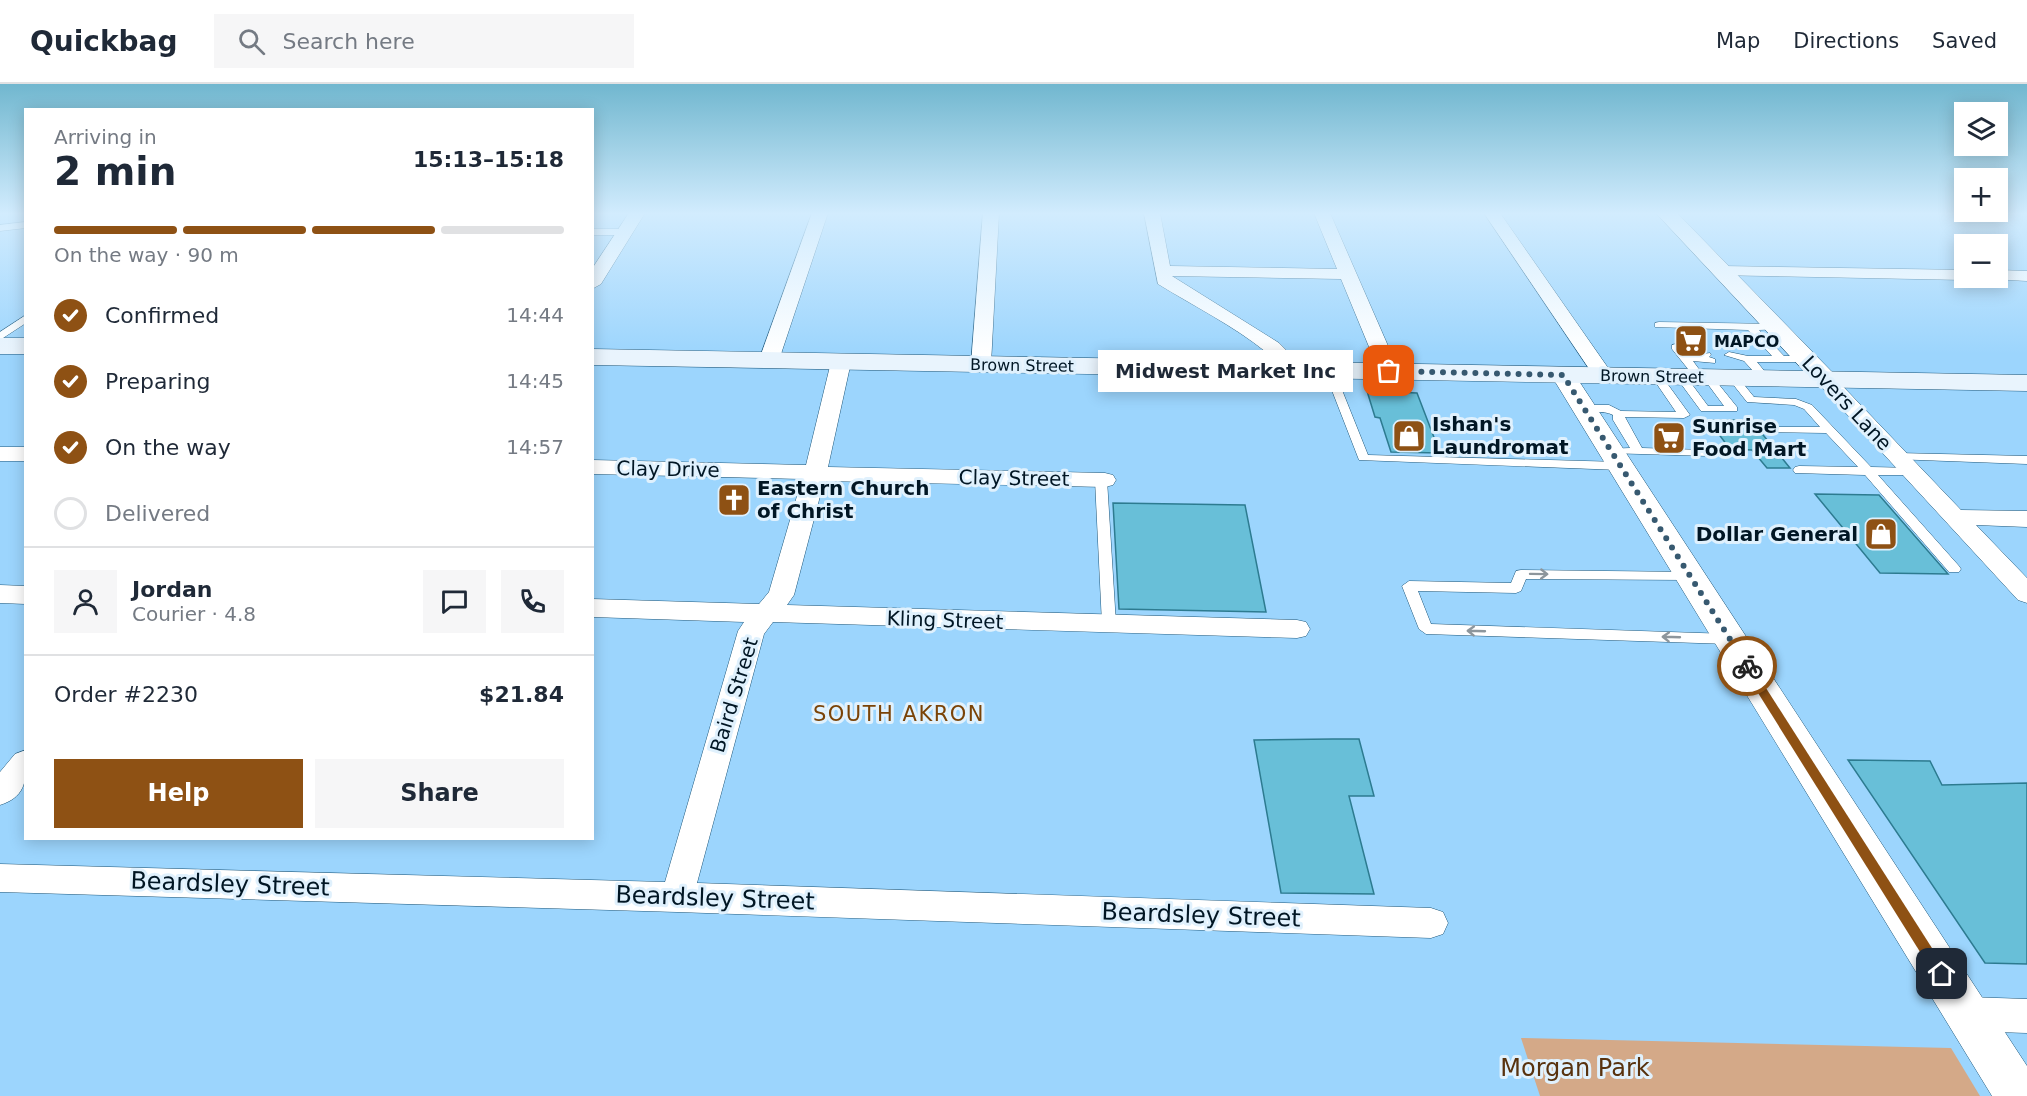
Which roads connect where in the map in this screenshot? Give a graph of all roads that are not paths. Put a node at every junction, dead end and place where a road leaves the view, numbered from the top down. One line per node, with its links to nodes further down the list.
1 (607, 260): 14 (street)
2 (804, 260): 26 (street)
3 (989, 260): 28 (street)
4 (1160, 260): 8 (street)
5 (1341, 260): 10 (street)
6 (1524, 260): 34 (street)
7 (1711, 260): 9 (street, Lovers Lane)
8 (1162, 271): 10 (street); 30 (street)
9 (1721, 271): 11 (street); 16 (street, Lovers Lane)
10 (1347, 274): 32 (street)
11 (1954, 275)
12 (2008, 275): 13 (street)
13 (2027, 276)
14 (594, 281)
15 (1751, 327): 16 (lane); 19 (lane); 29 (lane)
16 (1775, 327): 25 (street, Lovers Lane)
17 (24, 328): 21 (lane); 22 (main road)
18 (1662, 330): 19 (lane)
19 (1725, 331): 20 (lane)
20 (1736, 335)
21 (0, 338)
22 (0, 346)
23 (1676, 347): 29 (lane)
24 (594, 357): 26 (main road, Brown Street)
25 (1806, 359): 29 (lane); 35 (street, Lovers Lane)
26 (769, 360): 27 (main road, Brown Street)
27 (841, 362): 28 (main road, Brown Street); 52 (street, Baird Street)
28 (981, 364): 30 (main road, Brown Street)
29 (1724, 364): 34 (main road, Brown Street); 35 (main road, Brown Street); 38 (lane); 39 (lane); 39 (lane); 42 (lane)
30 (1296, 370): 31 (main road, Brown Street)
31 (1329, 370): 32 (main road, Brown Street); 46 (lane)
32 (1389, 371): 33 (main road, Brown Street)
33 (1563, 375): 34 (main road, Brown Street); 37 (street)
34 (1603, 375)
35 (1826, 380): 36 (main road, Brown Street); 48 (street, Lovers Lane)
36 (2023, 387)
37 (1584, 408): 40 (lane); 46 (street)
38 (1680, 409): 39 (lane); 40 (lane)
39 (1705, 409)
40 (1619, 414): 46 (lane)
41 (1767, 430): 42 (lane)
42 (1829, 430): 51 (lane)
43 (0, 454): 44 (street)
44 (24, 454)
45 (1704, 454): 46 (lane)
46 (1623, 456): 57 (street)
47 (2027, 460): 48 (lane)
48 (1903, 464): 51 (lane); 54 (street, Lovers Lane)
49 (594, 467): 52 (street, Clay Drive)
50 (1799, 470): 51 (lane)
51 (1868, 471): 56 (lane)
52 (815, 473): 53 (street, Clay Street); 62 (street, Baird Street)
53 (1103, 480): 63 (lane)
54 (1955, 517): 55 (street); 59 (street, Lovers Lane)
55 (2027, 519)
56 (1954, 569)
57 (1690, 576): 65 (street); 65 (lane, one-way to 57)
58 (0, 594): 60 (street)
59 (2027, 594)
60 (24, 595)
61 (594, 608): 62 (street, Kling Street)
62 (765, 615): 63 (street, Kling Street); 69 (street, Baird Street)
63 (1109, 624): 64 (street, Kling Street)
64 (1297, 629)
65 (1729, 639): 71 (street)
66 (24, 764): 67 (street)
67 (0, 793)
68 (0, 878): 69 (street, Beardsley Street)
69 (677, 897): 70 (street, Beardsley Street)
70 (1431, 923)
71 (1967, 1014): 72 (street); 73 (street)
72 (2027, 1016)
73 (2019, 1096)

